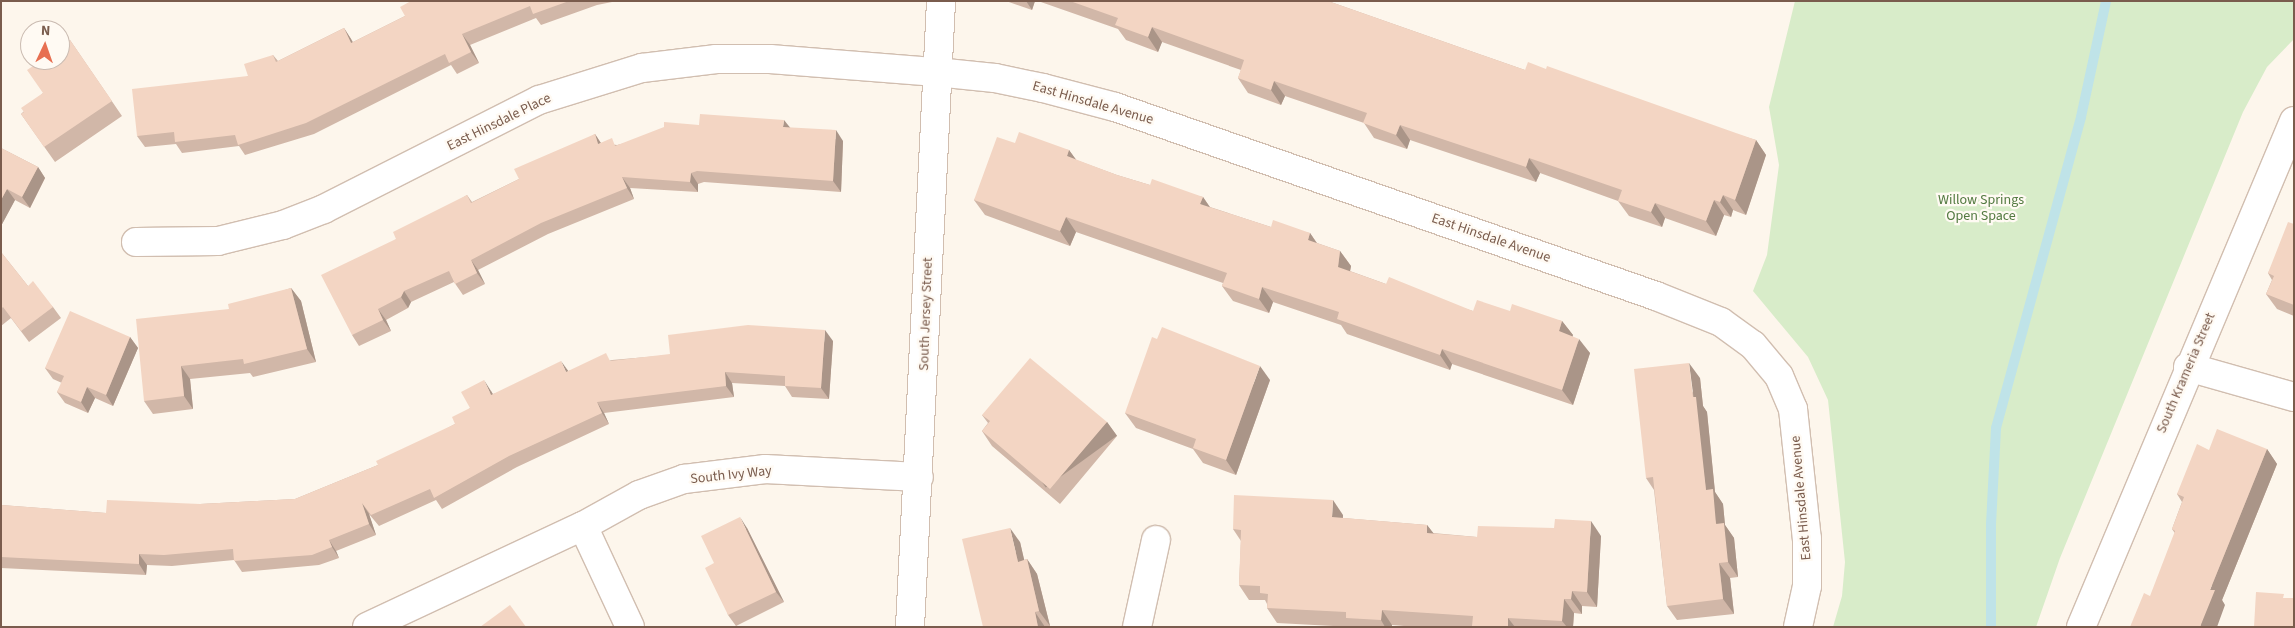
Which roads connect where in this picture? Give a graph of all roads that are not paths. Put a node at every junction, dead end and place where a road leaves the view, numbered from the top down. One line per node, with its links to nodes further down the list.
1 (941, 1): 2 (street, South Jersey Street)
2 (936, 72): 4 (street, East Hinsdale Place); 7 (street, South Jersey Street); 14 (street, East Hinsdale Avenue)
3 (2294, 121): 5 (street, South Krameria Street)
4 (136, 242)
5 (2188, 367): 6 (street); 15 (street, South Krameria Street)
6 (2294, 397)
7 (919, 477): 8 (street, South Ivy Way); 12 (street, South Jersey Street)
8 (583, 526): 10 (street, South Ivy Way); 11 (street)
9 (1156, 540): 13 (street)
10 (367, 627)
11 (630, 627)
12 (910, 627)
13 (1137, 627)
14 (1798, 627)
15 (2081, 627)

